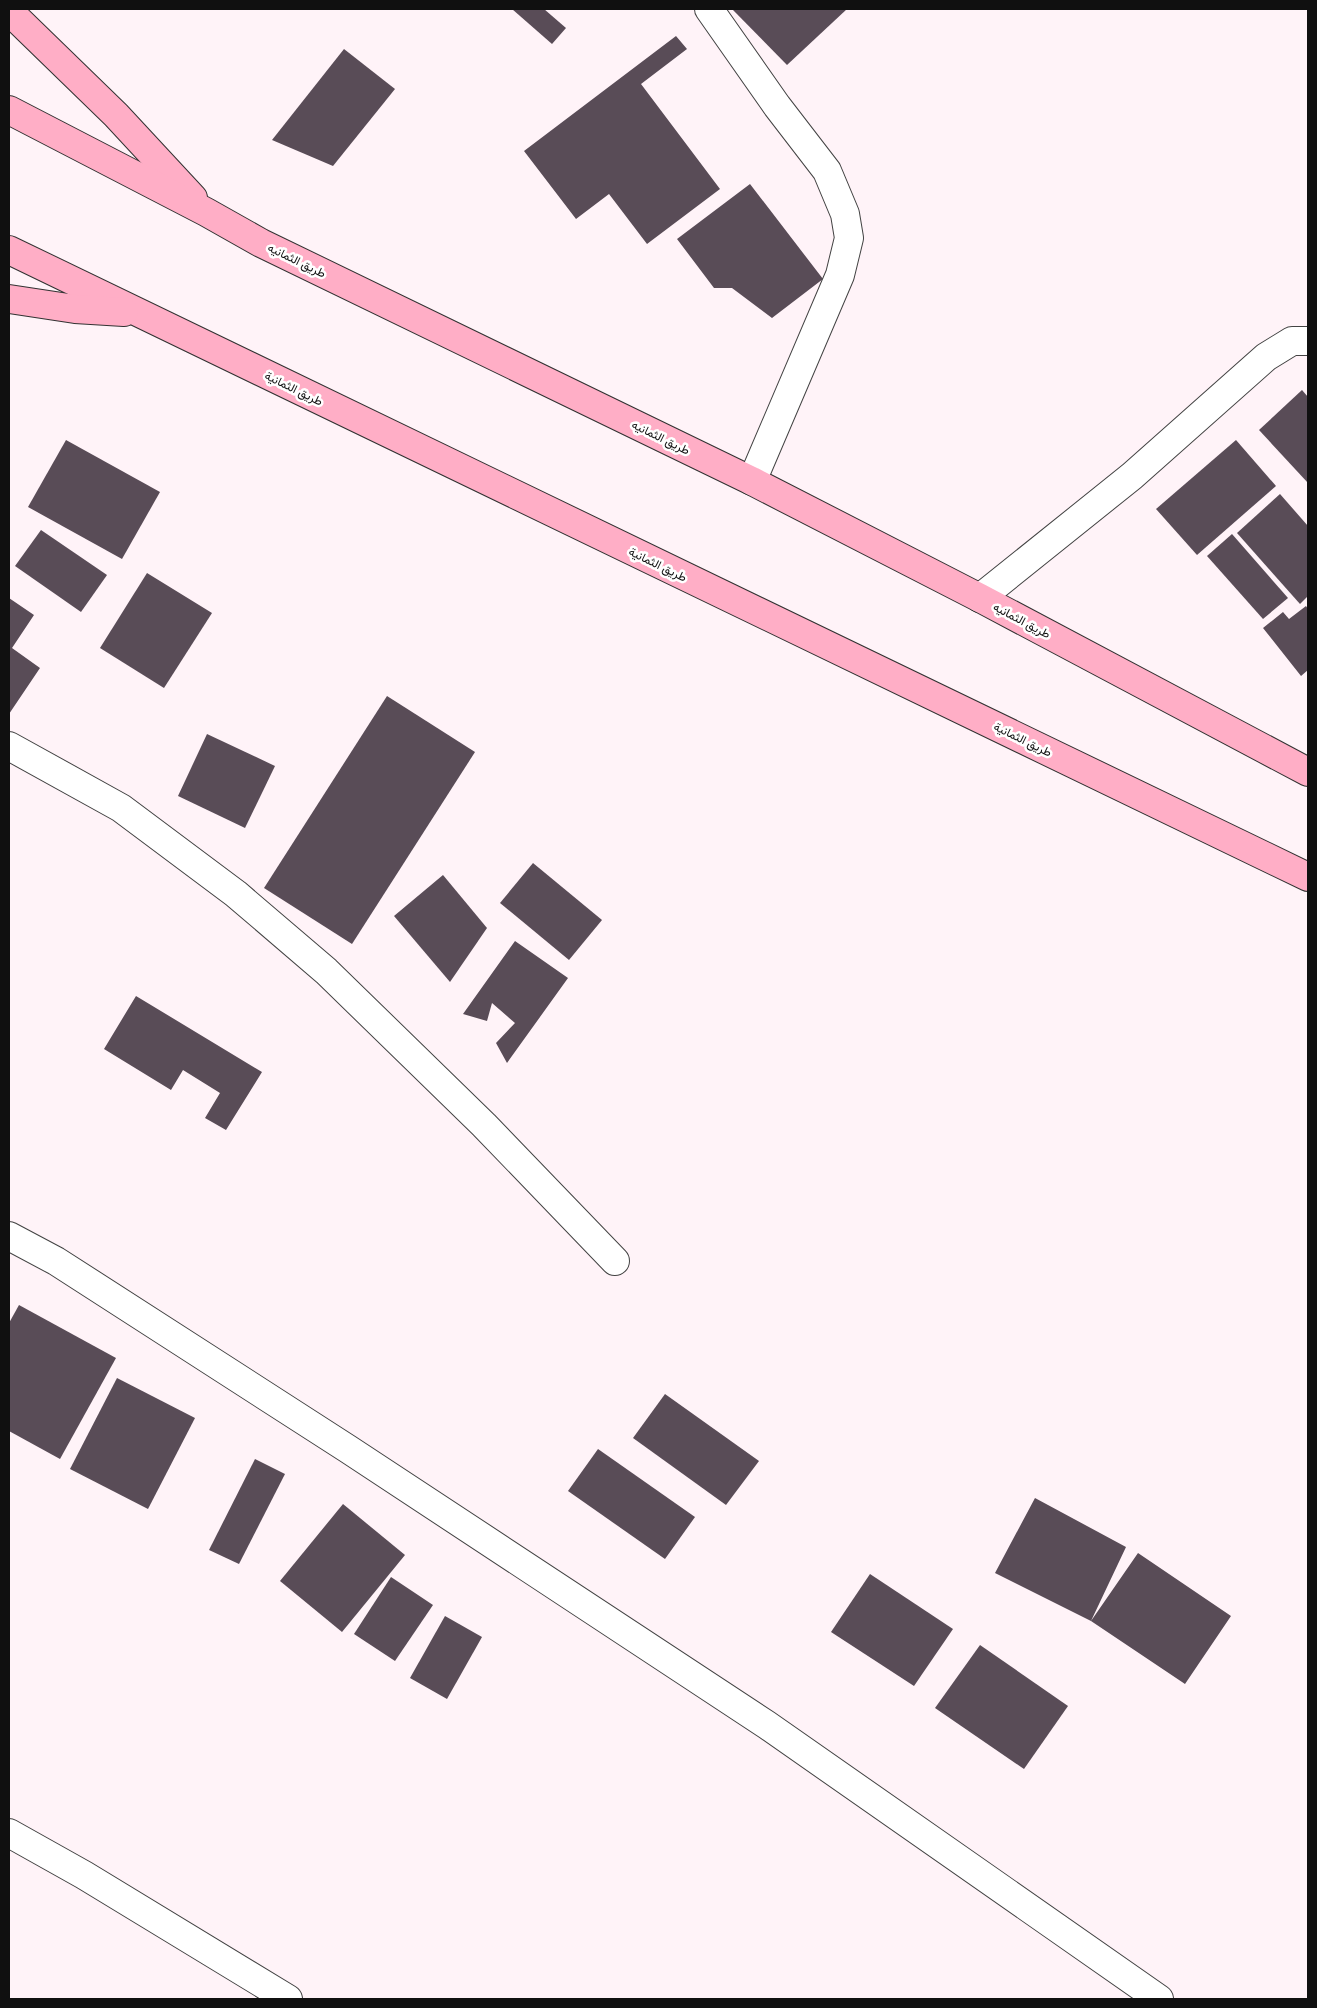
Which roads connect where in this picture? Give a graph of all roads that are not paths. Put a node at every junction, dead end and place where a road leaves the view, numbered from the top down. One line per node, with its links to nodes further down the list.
1 (709, 9): 9 (street)
2 (9, 11): 4 (street)
3 (9, 110): 4 (street, طريق الثمانيه)
4 (206, 212): 9 (street, طريق الثمانيه)
5 (9, 250): 7 (street, طريق الثمانية)
6 (9, 300): 7 (street)
7 (139, 314): 13 (street, طريق الثمانية)
8 (1308, 341): 10 (street)
9 (752, 481): 10 (street, طريق الثمانيه)
10 (980, 598): 12 (street, طريق الثمانيه)
11 (9, 746): 15 (street)
12 (1308, 772)
13 (1308, 877)
14 (9, 1236): 18 (street)
15 (615, 1261)
16 (9, 1833): 17 (street)
17 (288, 1999)
18 (1159, 1999)

